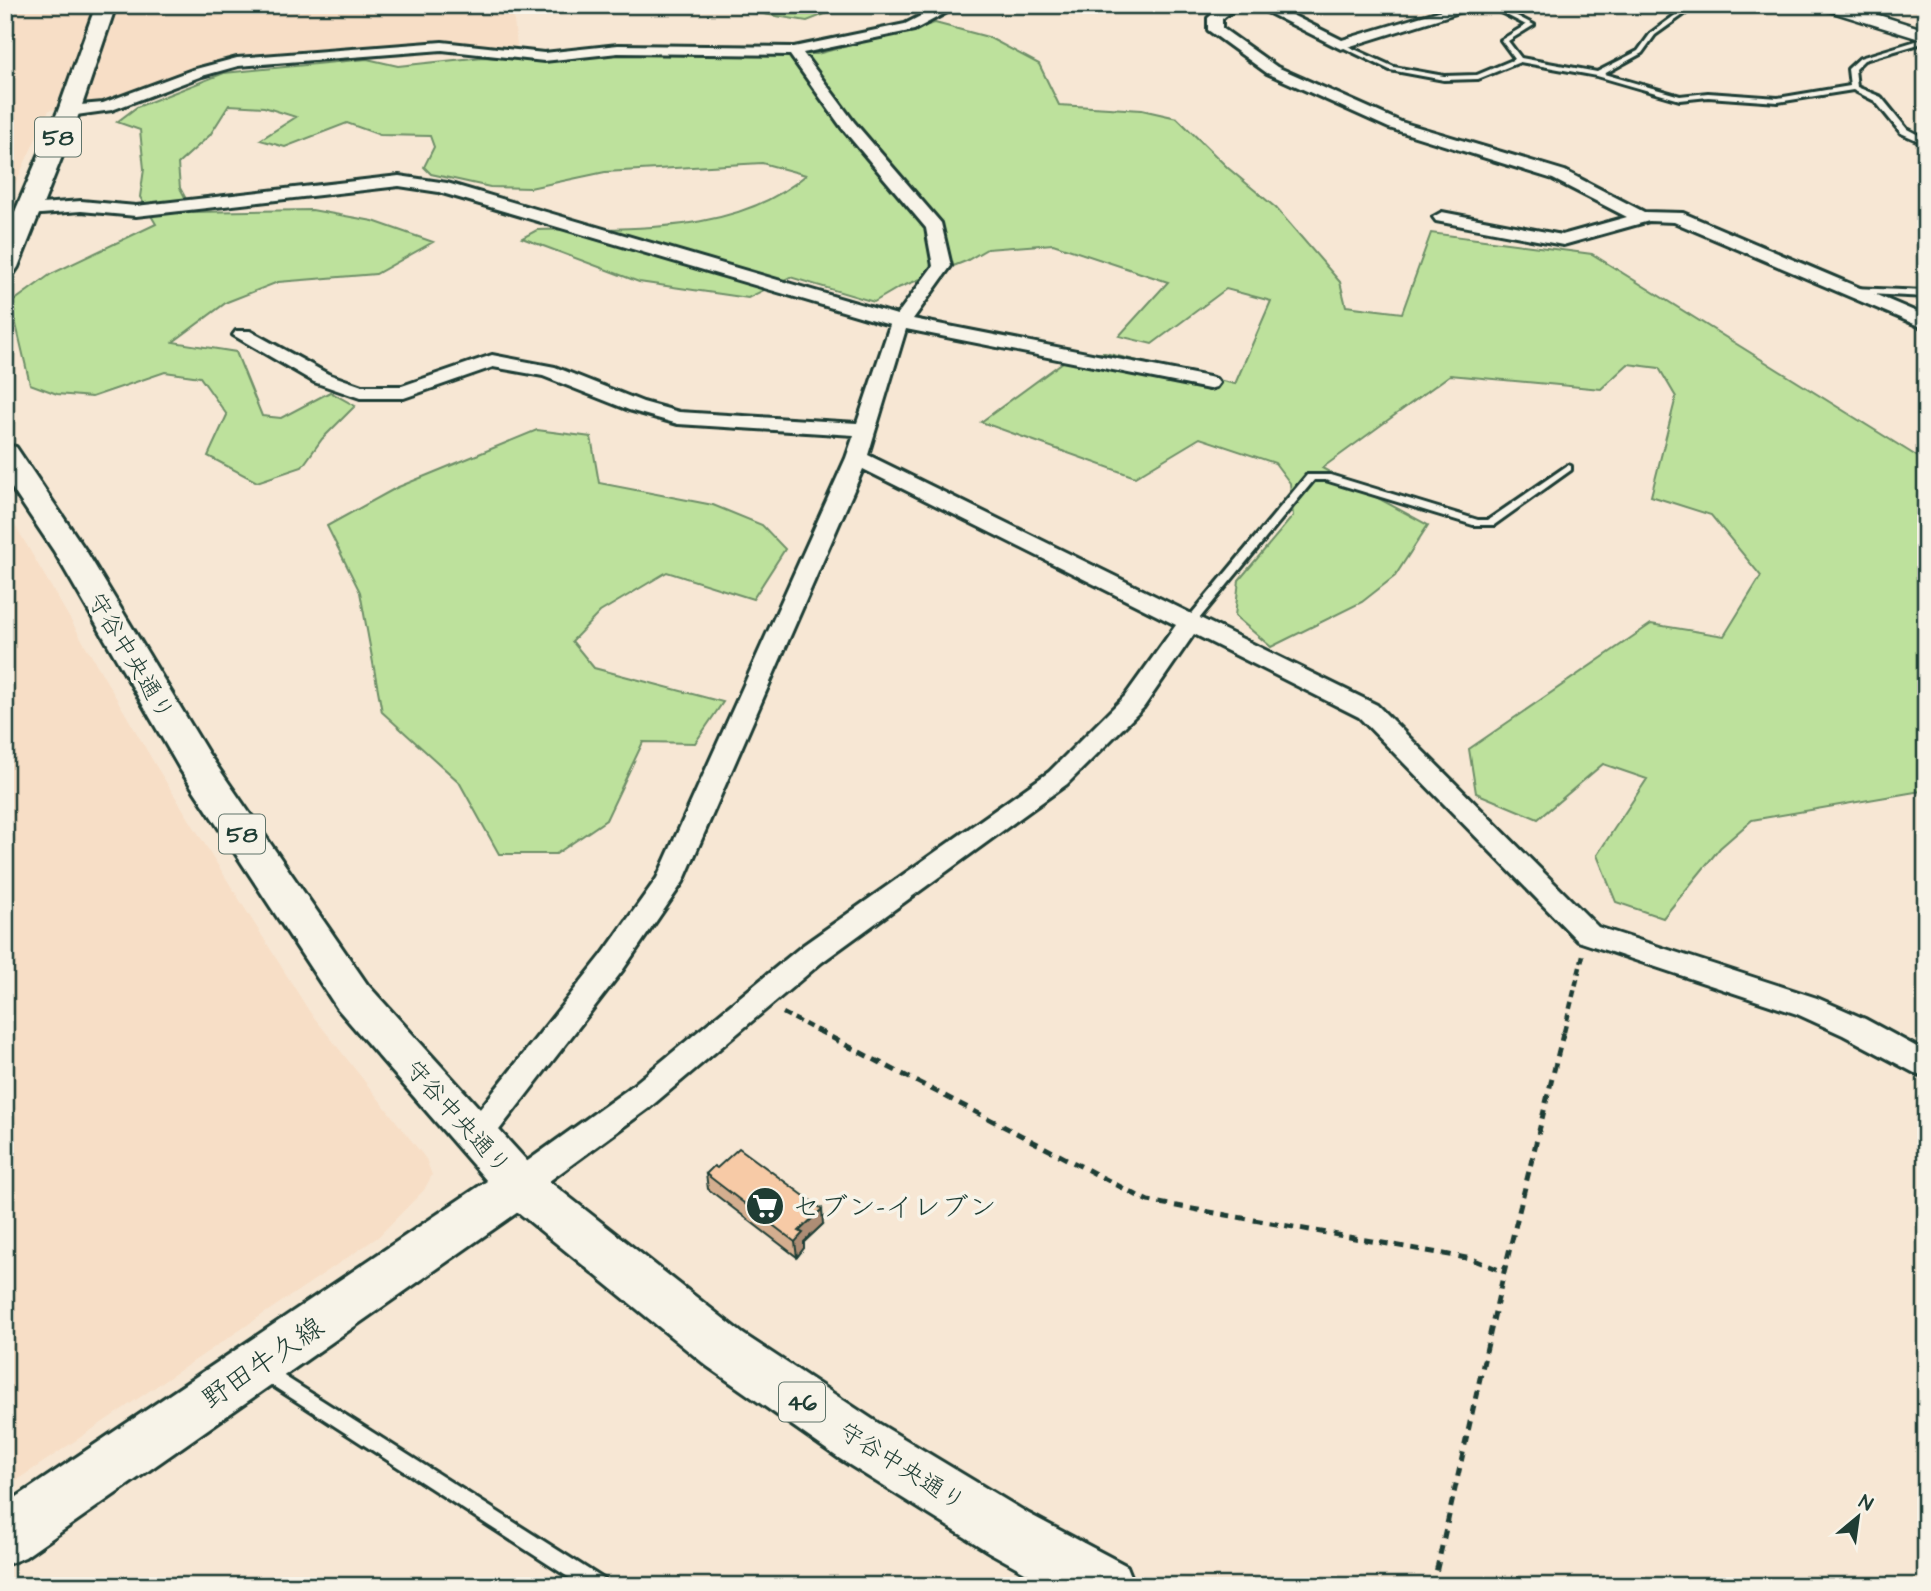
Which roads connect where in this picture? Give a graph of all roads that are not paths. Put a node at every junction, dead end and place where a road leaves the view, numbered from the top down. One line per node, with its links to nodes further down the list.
1 (106, 5): 15 (main road, 58)
2 (953, 5): 11 (street)
3 (1232, 5): 19 (street)
4 (1260, 5): 10 (street)
5 (1475, 5): 10 (street)
6 (1490, 5): 12 (lane)
7 (1694, 5): 13 (lane)
8 (1829, 5): 9 (street)
9 (1926, 38): 14 (lane)
10 (1341, 45): 12 (lane)
11 (794, 51): 15 (street); 23 (street)
12 (1519, 60): 13 (lane)
13 (1598, 75): 14 (lane)
14 (1854, 88): 16 (lane)
15 (69, 111): 17 (main road, 58)
16 (1926, 142)
17 (28, 210): 20 (main road, 58); 23 (street)
18 (1443, 217): 19 (street)
19 (1641, 217): 21 (street)
20 (5, 267)
21 (1849, 290): 22 (lane); 24 (street)
22 (1926, 294)
23 (901, 322): 26 (street); 27 (street)
24 (1926, 323)
25 (243, 335): 27 (street)
26 (1209, 383)
27 (866, 430): 29 (street)
28 (5, 454): 33 (main road, 守谷中央通り / 58)
29 (857, 458): 31 (street); 33 (street)
30 (1568, 468): 31 (lane)
31 (1190, 623): 32 (street); 34 (street)
32 (1926, 1067)
33 (474, 1138): 34 (main road, 守谷中央通り / 58)
34 (519, 1185): 35 (main road, 野田牛久線); 38 (main road, 守谷中央通り / 46)
35 (256, 1366): 36 (main road, 野田牛久線); 37 (lane)
36 (5, 1538)
37 (599, 1586)
38 (1107, 1586)

